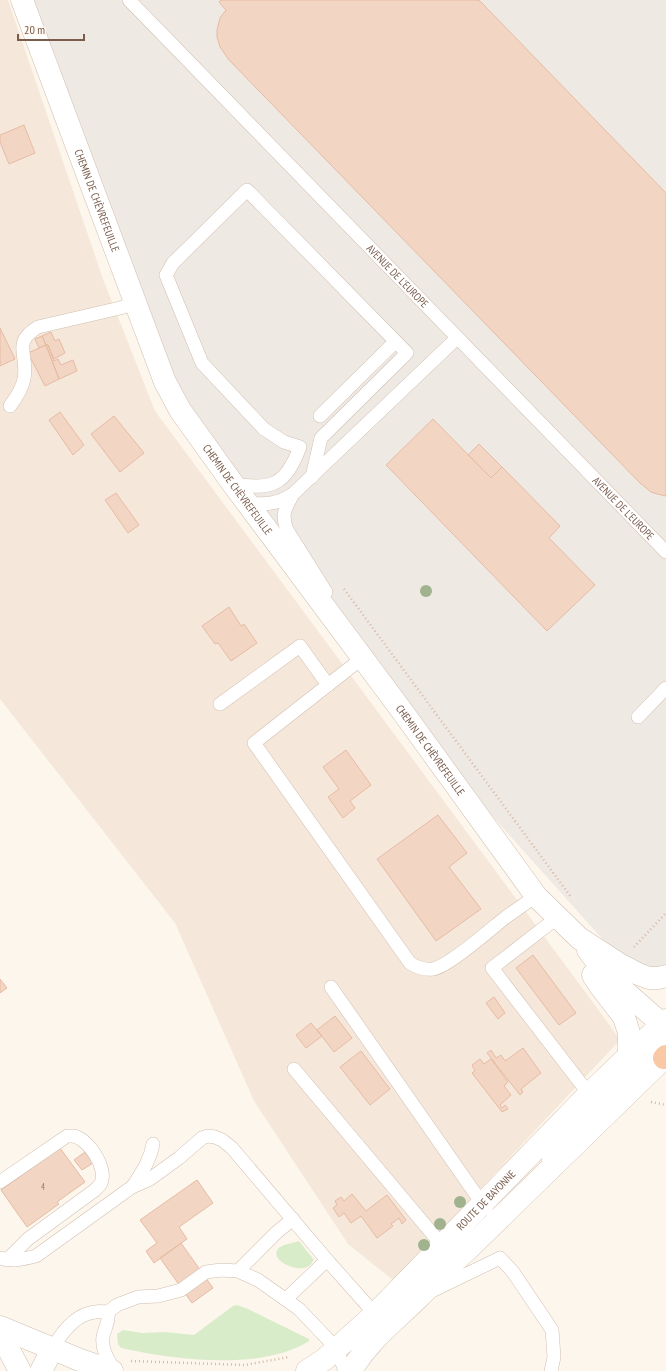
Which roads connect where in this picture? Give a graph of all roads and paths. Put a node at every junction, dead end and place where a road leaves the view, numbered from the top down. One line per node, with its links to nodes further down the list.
1 (22, 0): 3 (street, CHEMIN DE CHÈVREFEUILLE)
2 (129, 0): 4 (lane, AVENUE DE L'EUROPE)
3 (135, 303): 6 (lane); 9 (street, CHEMIN DE CHÈVREFEUILLE)
4 (457, 338): 8 (lane); 12 (lane, AVENUE DE L'EUROPE)
5 (395, 342): 7 (lane); 8 (lane); 9 (lane)
6 (10, 406)
7 (320, 416)
8 (312, 477): 10 (lane)
9 (233, 484): 11 (street, CHEMIN DE CHÈVREFEUILLE)
10 (293, 494): 11 (lane); 14 (lane)
11 (247, 503): 14 (street, CHEMIN DE CHÈVREFEUILLE)
12 (666, 552)
13 (373, 631): 20 (path)
14 (364, 657): 15 (lane); 19 (street, CHEMIN DE CHÈVREFEUILLE)
15 (328, 685): 17 (lane); 19 (lane)
16 (666, 688): 18 (lane)
17 (220, 704)
18 (638, 717)
19 (536, 896): 22 (street, CHEMIN DE CHÈVREFEUILLE)
20 (571, 897)
21 (666, 913): 24 (path)
22 (559, 919): 23 (street, CHEMIN DE CHÈVREFEUILLE); 28 (street, CHEMIN DE CHÈVREFEUILLE); 30 (lane)
23 (579, 938): 25 (street, CHEMIN DE CHÈVREFEUILLE); 27 (street, CHEMIN DE CHÈVREFEUILLE)
24 (629, 952)
25 (666, 976)
26 (331, 987): 34 (lane)
27 (665, 1018): 28 (street, ROUTE DE BAYONNE); 28 (lane)
28 (654, 1057): 30 (street, ROUTE DE BAYONNE); 36 (street, ROUTE DE BAYONNE)
29 (294, 1069): 37 (lane)
30 (589, 1094): 34 (street, ROUTE DE BAYONNE)
31 (153, 1144): 33 (lane)
32 (0, 1182): 38 (lane)
33 (132, 1187): 35 (lane); 38 (lane)
34 (482, 1204): 36 (lane); 37 (street, ROUTE DE BAYONNE)
35 (293, 1219): 39 (lane); 40 (lane)
36 (497, 1221): 37 (street, ROUTE DE BAYONNE)
37 (448, 1253): 41 (street, ROUTE DE BAYONNE); 44 (street, ROUTE DE BAYONNE)
38 (3, 1259)
39 (327, 1260): 42 (lane); 44 (lane)
40 (238, 1271): 42 (lane); 43 (lane)
41 (419, 1297): 54 (street, ROUTE DE BAYONNE); 55 (lane)
42 (286, 1299): 48 (lane)
43 (108, 1312): 47 (lane); 51 (lane)
44 (375, 1314): 48 (street, ROUTE DE BAYONNE)
45 (0, 1327): 47 (street)
46 (0, 1339): 49 (street)
47 (53, 1348): 50 (street); 51 (street)
48 (337, 1349): 52 (street, ROUTE DE BAYONNE); 53 (lane)
49 (20, 1371)
50 (41, 1371)
51 (113, 1371)
52 (307, 1371)
53 (345, 1371)
54 (351, 1371)
55 (551, 1371)

